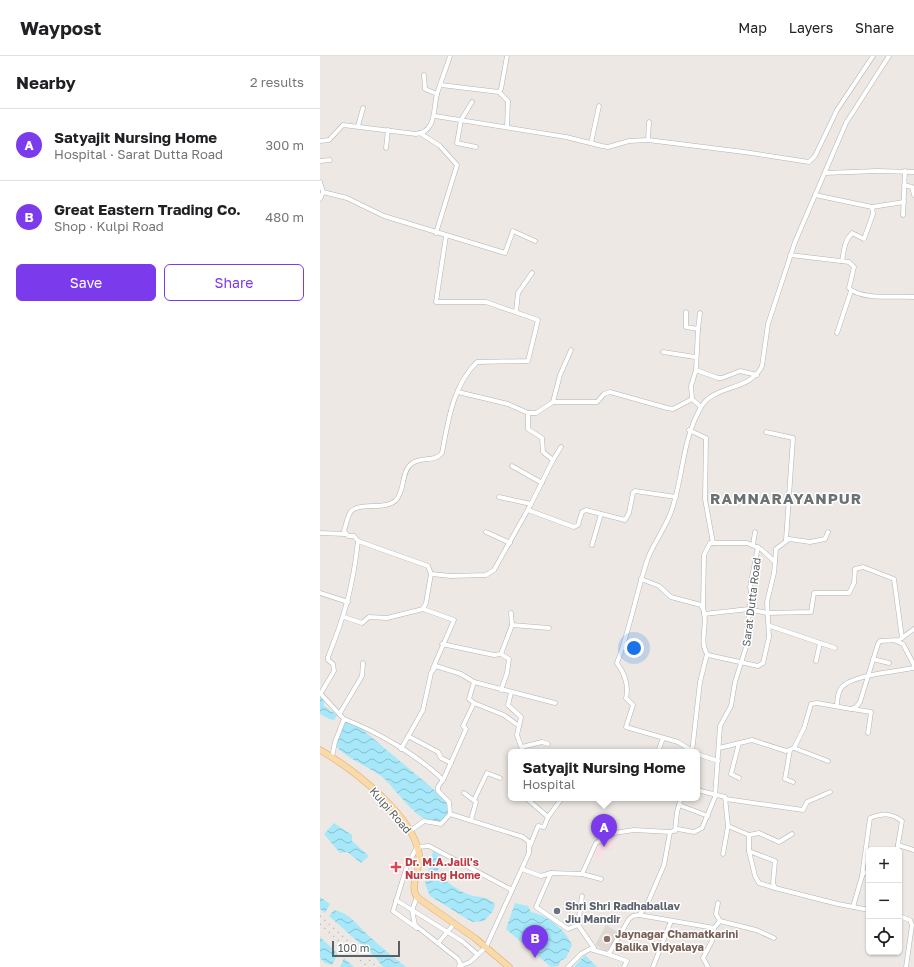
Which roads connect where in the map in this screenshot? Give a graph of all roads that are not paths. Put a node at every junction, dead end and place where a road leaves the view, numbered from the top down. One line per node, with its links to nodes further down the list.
1 (449, 56): 6 (street)
2 (507, 56): 7 (street)
3 (873, 56): 19 (street)
4 (889, 56): 28 (street)
5 (424, 75): 8 (street)
6 (441, 85): 7 (street); 8 (street)
7 (499, 92): 16 (street)
8 (437, 94): 12 (street)
9 (472, 102): 13 (street)
10 (599, 106): 21 (street)
11 (363, 108): 15 (street)
12 (435, 116): 13 (street); 18 (street)
13 (461, 120): 16 (street); 22 (street)
14 (649, 122): 19 (street)
15 (358, 126): 17 (street); 20 (street)
16 (507, 127): 21 (street)
17 (388, 130): 18 (street); 23 (street)
18 (420, 133): 38 (street)
19 (648, 140): 21 (street)
20 (320, 141)
21 (591, 143)
22 (476, 147)
23 (386, 148)
24 (330, 160): 25 (street)
25 (320, 161)
26 (905, 171): 27 (street); 28 (street); 30 (street)
27 (914, 172)
28 (825, 173): 32 (street)
29 (320, 182): 31 (street)
30 (904, 185): 33 (street); 35 (street)
31 (323, 192): 34 (street); 38 (street)
32 (815, 195): 36 (street); 41 (street)
33 (914, 195)
34 (320, 199)
35 (904, 202): 36 (street); 37 (street)
36 (872, 207): 42 (street)
37 (903, 215)
38 (436, 233): 39 (street)
39 (446, 236): 40 (street); 46 (street)
40 (535, 241)
41 (790, 255): 42 (street); 55 (street)
42 (842, 261): 44 (street)
43 (532, 273): 46 (street)
44 (851, 290): 45 (street); 50 (street)
45 (914, 297)
46 (516, 312): 56 (street)
47 (686, 312): 49 (street)
48 (700, 314): 49 (street)
49 (698, 329): 53 (street)
50 (837, 333)
51 (571, 350): 58 (street)
52 (663, 352): 53 (street)
53 (696, 357): 54 (street)
54 (696, 370): 55 (street); 57 (street)
55 (757, 375): 59 (street)
56 (458, 392): 60 (street); 76 (street)
57 (692, 399): 58 (street); 59 (street)
58 (554, 402): 60 (street)
59 (701, 407): 61 (street)
60 (528, 413): 64 (street)
61 (689, 430): 68 (street); 80 (street)
62 (766, 432): 77 (street)
63 (561, 448): 64 (street)
64 (553, 460): 66 (street)
65 (512, 466): 66 (street)
66 (542, 483): 69 (street)
67 (499, 497): 69 (street)
68 (676, 497): 71 (street); 86 (street)
69 (531, 504): 70 (street)
70 (528, 510): 71 (street); 79 (street)
71 (601, 514): 81 (street)
72 (486, 532): 79 (street)
73 (755, 532): 82 (street, Sarat Dutta Road)
74 (828, 532): 77 (street)
75 (320, 533): 76 (street)
76 (346, 534): 78 (street)
77 (786, 540): 84 (street)
78 (358, 541): 85 (street); 88 (street)
79 (510, 543): 85 (street)
80 (713, 543): 82 (street); 89 (street)
81 (592, 545)
82 (753, 545): 83 (street)
83 (758, 547): 84 (street); 91 (street, Sarat Dutta Road)
84 (775, 562): 93 (street)
85 (431, 574): 90 (street)
86 (642, 579): 89 (street); 128 (street)
87 (320, 593): 88 (street)
88 (348, 602): 95 (street)
89 (703, 607): 94 (street)
90 (423, 609): 95 (street); 103 (street)
91 (749, 609): 93 (street); 94 (street); 111 (street, Sarat Dutta Road)
92 (511, 613): 96 (street)
93 (768, 613): 97 (street); 100 (street)
94 (704, 614): 106 (street)
95 (344, 617): 117 (street)
96 (512, 625): 98 (street); 105 (street)
97 (770, 626): 102 (street); 111 (street)
98 (549, 628)
99 (914, 629): 100 (street)
100 (902, 638): 101 (street)
101 (896, 641): 107 (street); 112 (street)
102 (820, 643): 104 (street); 108 (street)
103 (442, 644): 105 (street); 113 (street)
104 (835, 648)
105 (501, 654): 116 (street)
106 (707, 654): 111 (street); 136 (street)
107 (873, 659): 110 (street); 114 (street)
108 (816, 661)
109 (363, 663): 123 (street)
110 (889, 663)
111 (741, 664): 132 (street, Sarat Dutta Road)
112 (914, 666): 114 (street)
113 (431, 673): 115 (street); 127 (street)
114 (867, 677): 121 (street); 122 (street)
115 (474, 682): 116 (street); 119 (street)
116 (501, 690): 118 (street)
117 (320, 693): 123 (street)
118 (511, 693): 120 (street); 125 (street)
119 (474, 703): 125 (street); 143 (street)
120 (555, 704)
121 (836, 706): 122 (street); 137 (street)
122 (851, 709): 126 (street)
123 (340, 713): 124 (street)
124 (344, 719): 133 (street); 140 (street)
125 (519, 726): 131 (street)
126 (868, 734)
127 (408, 736): 133 (street); 143 (street)
128 (663, 738): 134 (street); 135 (street)
129 (739, 743): 132 (street); 137 (street); 145 (street)
130 (548, 744): 131 (street)
131 (522, 747)
132 (719, 748): 141 (street, Sarat Dutta Road)
133 (401, 749): 146 (street)
134 (659, 749)
135 (689, 749)
136 (693, 749)
137 (792, 749): 142 (street); 147 (street)
138 (320, 750): 140 (main road, Kulpi Road)
139 (700, 755): 141 (street)
140 (332, 757): 163 (main road, Kulpi Road)
141 (718, 761): 151 (street, Sarat Dutta Road)
142 (828, 761)
143 (450, 763): 146 (street)
144 (500, 778): 152 (street)
145 (739, 778)
146 (443, 780): 158 (street)
147 (793, 782)
148 (700, 791): 151 (street)
149 (830, 792): 153 (street)
150 (464, 793): 152 (street)
151 (715, 795): 153 (street); 159 (street, Sarat Dutta Road)
152 (474, 800): 161 (street)
153 (726, 800): 162 (street)
154 (529, 801): 160 (street)
155 (560, 801): 160 (street)
156 (680, 801): 157 (street)
157 (679, 805): 159 (street); 164 (street)
158 (450, 814): 161 (street); 163 (street)
159 (708, 816): 164 (street, Sarat Dutta Road)
160 (548, 817): 168 (street)
161 (471, 820): 168 (street)
162 (728, 826): 166 (street); 175 (street)
163 (410, 831): 167 (main road, Kulpi Road)
164 (672, 832): 179 (street, Sarat Dutta Road); 191 (street)
165 (792, 834): 166 (street)
166 (749, 835): 174 (street)
167 (418, 847): 182 (street); 185 (main road, Kulpi Road); 186 (street)
168 (530, 847): 176 (street)
169 (866, 847): 180 (street)
170 (866, 847): 171 (street)
171 (897, 847)
172 (902, 849): 173 (street)
173 (914, 850)
174 (749, 851): 183 (street); 183 (street)
175 (723, 854)
176 (522, 869): 177 (street); 182 (street)
177 (551, 872): 179 (street); 197 (street)
178 (866, 872): 180 (street)
179 (582, 874): 181 (street)
180 (862, 876): 188 (street)
181 (601, 879)
182 (512, 890): 203 (street)
183 (779, 890): 188 (street)
184 (582, 896): 197 (street)
185 (417, 897): 190 (street); 196 (main road)
186 (396, 900): 190 (street); 198 (street)
187 (718, 903): 195 (street)
188 (853, 907): 189 (street)
189 (866, 909)
190 (412, 910): 198 (street); 200 (street)
191 (640, 915): 194 (street); 206 (street)
192 (902, 917): 193 (street)
193 (912, 920): 213 (street)
194 (671, 921): 199 (street); 211 (street)
195 (720, 921): 199 (street); 201 (street)
196 (454, 924): 200 (street); 203 (main road)
197 (578, 925): 204 (street)
198 (417, 928): 202 (street)
199 (714, 928): 212 (street)
200 (446, 931): 202 (street); 205 (street)
201 (774, 938)
202 (438, 944): 207 (street)
203 (486, 947): 205 (street); 208 (main road)
204 (594, 948): 206 (street); 209 (street)
205 (477, 954): 207 (street)
206 (606, 954): 210 (street)
207 (460, 966)
208 (509, 967)
209 (568, 967)
210 (624, 967)
211 (652, 967)
212 (708, 967)
213 (906, 967)

